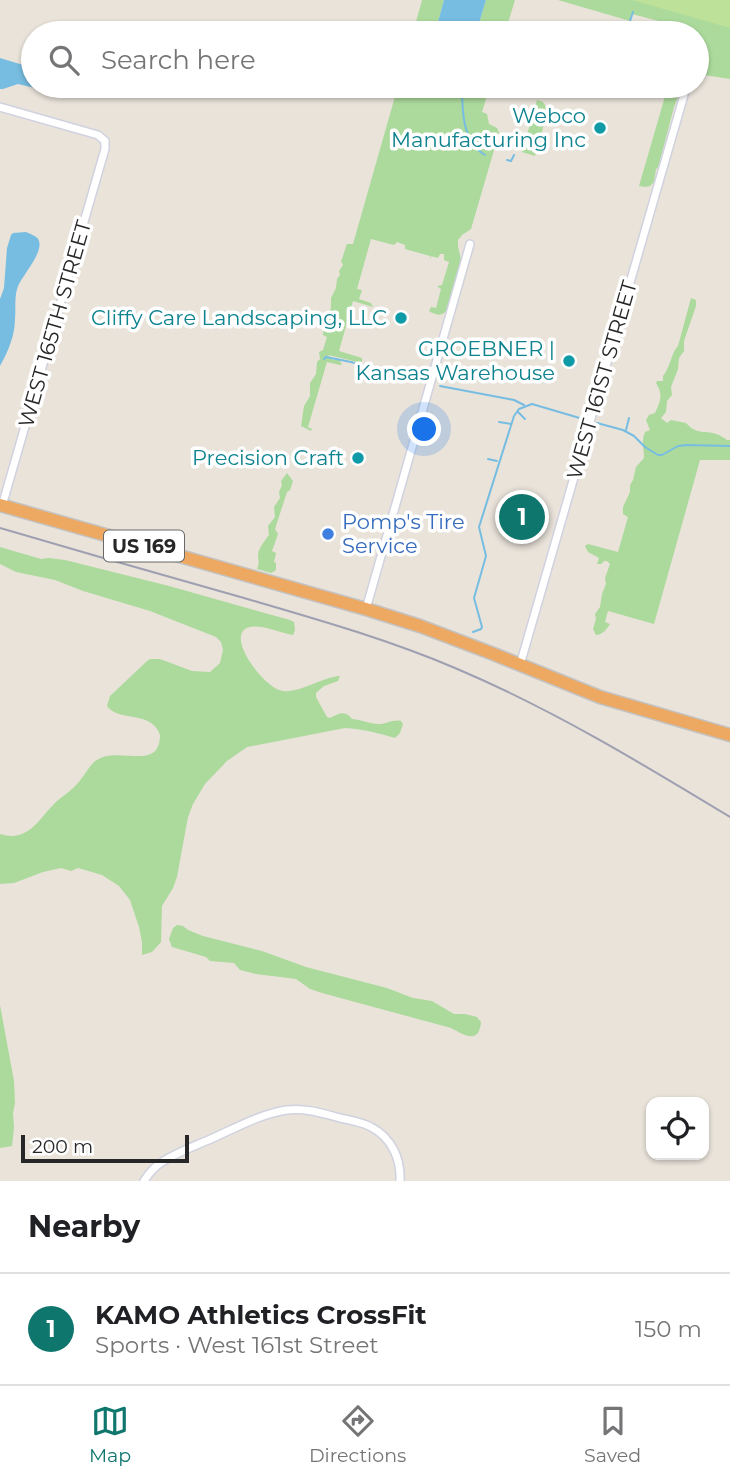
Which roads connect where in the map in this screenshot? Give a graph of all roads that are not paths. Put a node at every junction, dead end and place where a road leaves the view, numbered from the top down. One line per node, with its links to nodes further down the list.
1 (683, 98): 6 (street, WEST 161ST STREET)
2 (0, 107): 4 (street, WEST 165TH STREET)
3 (470, 244): 5 (street)
4 (1, 506): 5 (highway, US 169)
5 (366, 609): 6 (highway, US 169)
6 (520, 664): 7 (highway, US 169)
7 (730, 735)
8 (144, 1181): 9 (street)
9 (400, 1181)

